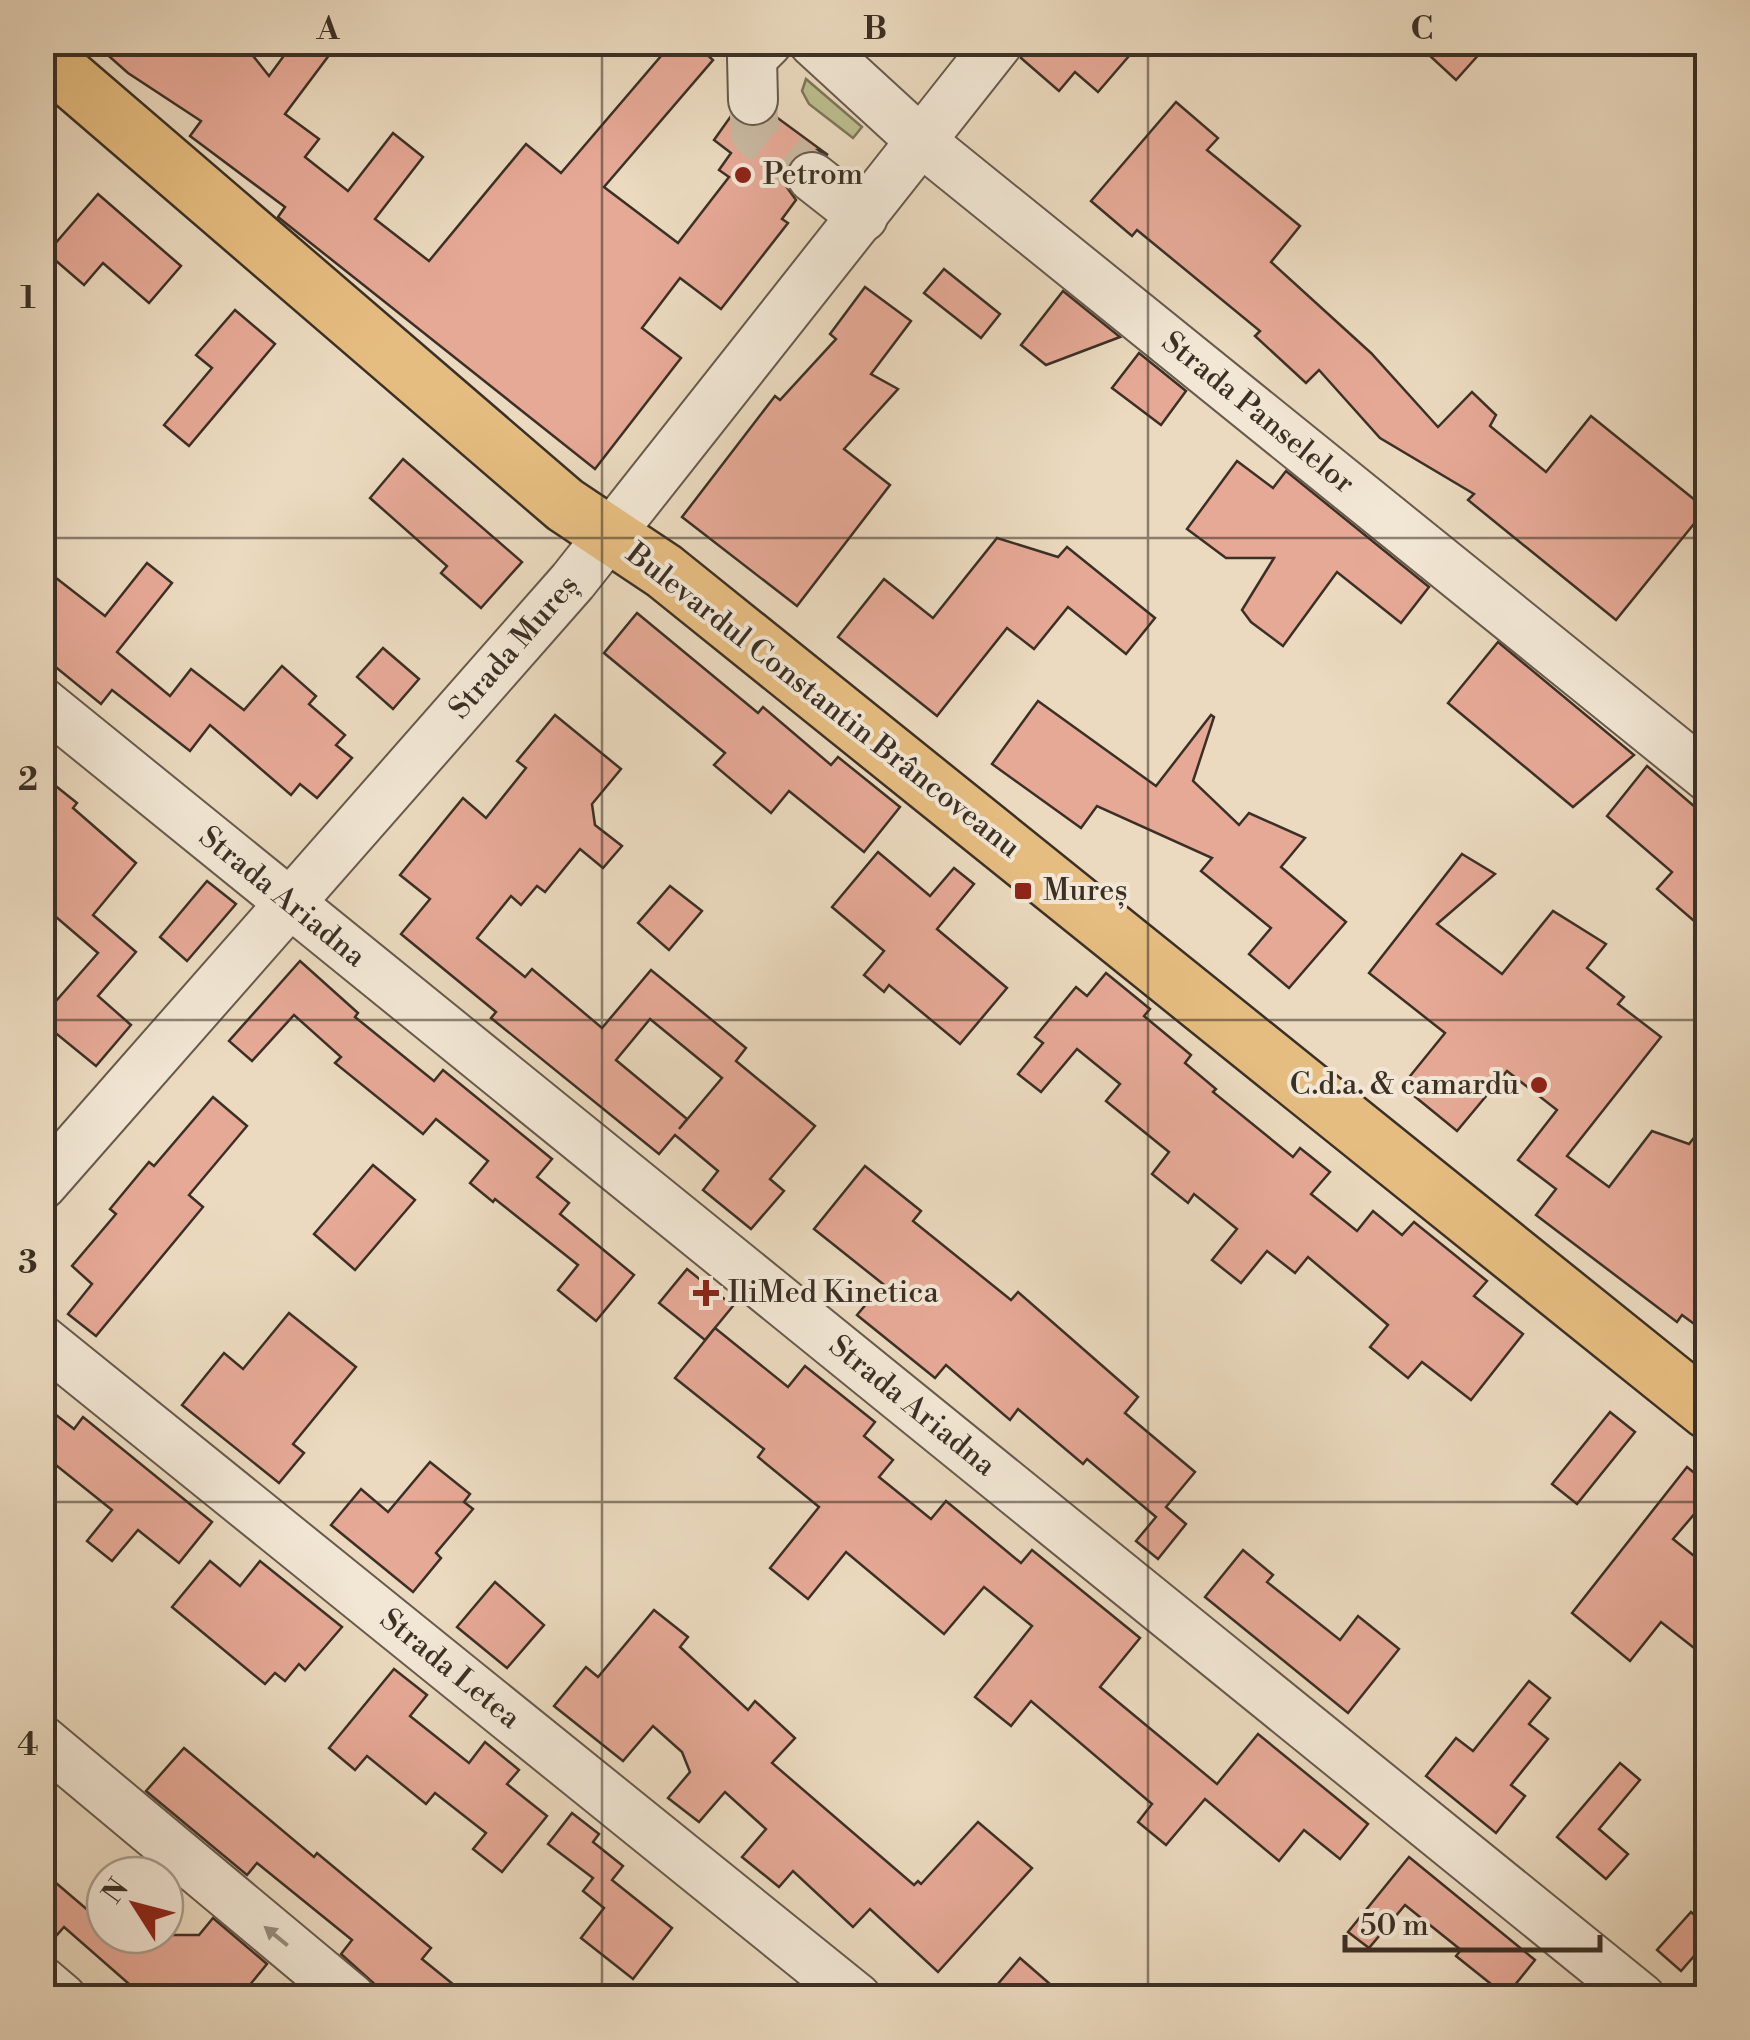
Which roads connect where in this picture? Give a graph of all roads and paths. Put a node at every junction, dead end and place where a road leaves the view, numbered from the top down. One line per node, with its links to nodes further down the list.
1 (768, 42): 5 (street)
2 (813, 42): 6 (street, Strada Panselelor)
3 (1000, 42): 6 (street, Strada Mureș)
4 (42, 55): 9 (main road, Bulevardul Constantin Brâncoveanu)
5 (754, 100)
6 (922, 142): 8 (street, Strada Mureș); 11 (street, Strada Panselelor)
7 (812, 178): 8 (street)
8 (863, 217): 9 (street, Strada Mureș)
9 (611, 535): 12 (street, Strada Mureș); 15 (main road, Bulevardul Constantin Brâncoveanu)
10 (42, 702): 12 (street, Strada Ariadna)
11 (1708, 778)
12 (290, 903): 13 (street, Strada Mureș); 21 (street, Strada Ariadna)
13 (42, 1185)
14 (42, 1340): 20 (street, Strada Letea)
15 (1708, 1411)
16 (42, 1740): 19 (street, one-way to 16)
17 (42, 1981): 18 (street)
18 (62, 1998)
19 (351, 1998)
20 (858, 1998)
21 (1641, 1998)

